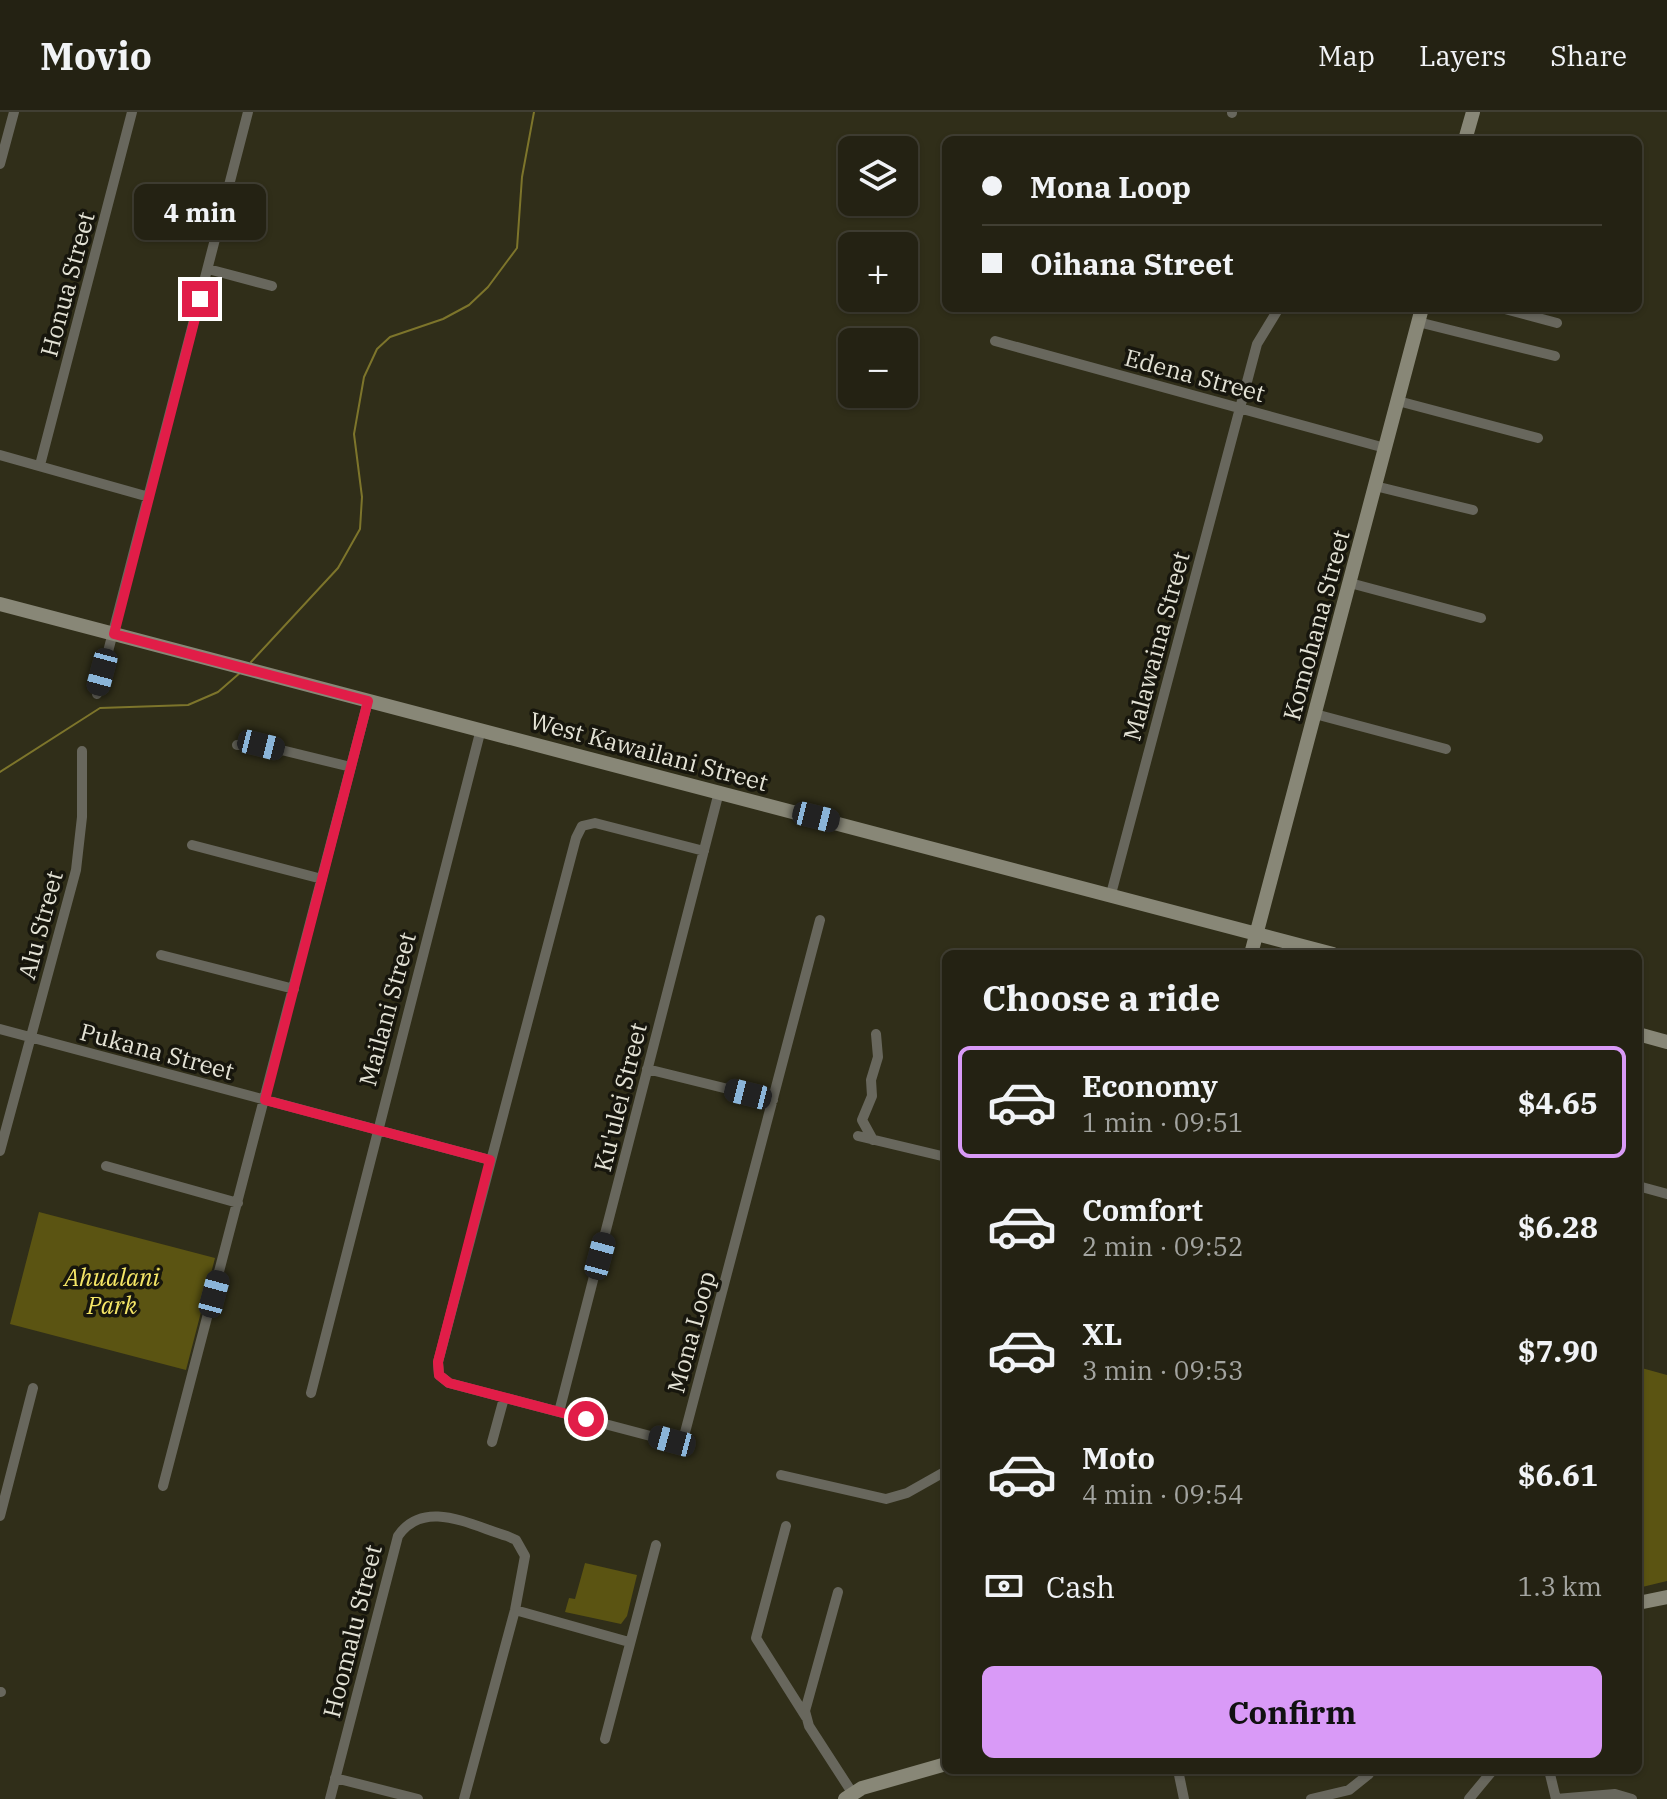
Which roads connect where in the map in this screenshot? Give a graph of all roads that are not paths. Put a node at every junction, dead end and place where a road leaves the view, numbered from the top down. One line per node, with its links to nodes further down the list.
1 (14, 112): 6 (street)
2 (132, 112): 20 (street, Honua Street)
3 (248, 112): 7 (street)
4 (1473, 112): 5 (street)
5 (1466, 136)
6 (0, 164)
7 (208, 269): 8 (street); 22 (street)
8 (272, 286)
9 (1277, 312): 16 (street, Malawaina Street)
10 (1516, 312): 12 (street)
11 (1420, 315): 14 (street); 15 (street, Komohana Street)
12 (1557, 323)
13 (995, 341): 16 (street, Edena Street)
14 (1555, 356)
15 (1398, 401): 17 (street); 18 (street, Komohana Street)
16 (1240, 408): 18 (street, Edena Street); 40 (street, Malawaina Street)
17 (1538, 438)
18 (1385, 448): 21 (street, Komohana Street)
19 (0, 455): 20 (street)
20 (40, 465): 22 (street)
21 (1375, 486): 23 (street); 24 (street, Komohana Street)
22 (149, 497): 27 (street)
23 (1473, 510)
24 (1350, 583): 26 (street); 30 (street, Komohana Street)
25 (0, 604): 27 (street, West Kawailani Street)
26 (1481, 618)
27 (114, 634): 28 (street); 29 (street, West Kawailani Street)
28 (97, 694)
29 (368, 701): 31 (street, West Kawailani Street); 35 (street)
30 (1315, 714): 33 (street); 42 (street, Komohana Street)
31 (481, 729): 36 (street, West Kawailani Street); 55 (street, Mailani Street)
32 (237, 745): 35 (street)
33 (1446, 749)
34 (82, 751): 50 (street, Alu Street)
35 (351, 767): 39 (street)
36 (719, 792): 38 (street, Ku'ulei Street); 40 (street, West Kawailani Street)
37 (192, 845): 39 (street)
38 (704, 851): 52 (street, Ku'ulei Street); 60 (street, Mona Loop)
39 (322, 879): 46 (street)
40 (1111, 894): 42 (street, West Kawailani Street)
41 (820, 920): 54 (street, Mona Loop)
42 (1257, 934): 43 (street, Komohana Street); 44 (street, West Kawailani Street)
43 (1252, 950)
44 (1318, 950)
45 (161, 955): 46 (street)
46 (294, 989): 53 (street)
47 (0, 1029): 50 (street, Pukana Street)
48 (876, 1034): 57 (street)
49 (1642, 1035): 51 (street)
50 (30, 1037): 53 (street, Pukana Street); 58 (street, Alu Street)
51 (1667, 1042)
52 (647, 1069): 54 (street); 68 (street, Ku'ulei Street)
53 (265, 1100): 55 (street, Pukana Street); 64 (street)
54 (773, 1100): 68 (street, Mona Loop)
55 (377, 1131): 60 (street, Pukana Street); 66 (street, Mailani Street)
56 (858, 1136): 57 (street)
57 (873, 1140): 59 (street)
58 (0, 1151)
59 (942, 1156)
60 (490, 1160): 67 (street, Mona Loop)
61 (106, 1166): 64 (street)
62 (1642, 1187): 63 (street)
63 (1667, 1194)
64 (238, 1203): 72 (street)
65 (33, 1388): 73 (street)
66 (311, 1393)
67 (504, 1398): 68 (street, Mona Loop); 69 (street)
68 (559, 1412)
69 (492, 1442)
70 (942, 1473): 71 (street)
71 (781, 1475)
72 (163, 1486)
73 (0, 1516)
74 (786, 1526): 81 (street)
75 (656, 1545): 80 (street)
76 (838, 1592): 81 (street)
77 (1667, 1597): 78 (street)
78 (1642, 1602)
79 (515, 1610): 80 (street); 88 (street, Hoomalu Street); 92 (street, Hoomalu Street)
80 (629, 1642): 82 (street)
81 (807, 1719): 89 (street)
82 (605, 1739)
83 (942, 1765): 89 (street)
84 (1179, 1774): 93 (street)
85 (1369, 1774): 94 (street)
86 (1490, 1774): 95 (street)
87 (1550, 1774): 96 (street)
88 (335, 1778): 90 (street, Hoomalu Street); 91 (street)
89 (849, 1796)
90 (330, 1799)
91 (418, 1799)
92 (464, 1799)
93 (1184, 1799)
94 (1311, 1799)
95 (1469, 1799)
96 (1556, 1799): 97 (street)
97 (1632, 1799)

